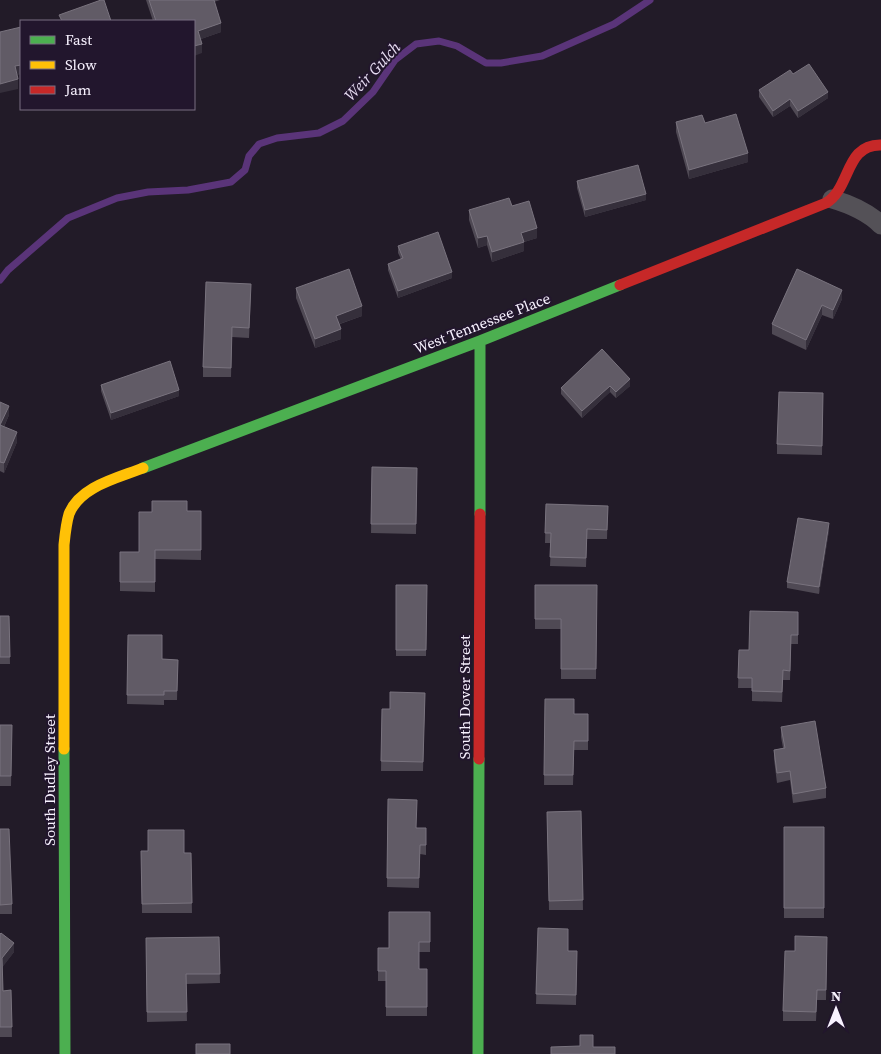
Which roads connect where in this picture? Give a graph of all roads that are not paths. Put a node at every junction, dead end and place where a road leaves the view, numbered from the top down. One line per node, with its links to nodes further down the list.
1 (881, 145): 2 (street)
2 (832, 199): 3 (street); 4 (street, West Tennessee Place)
3 (881, 225)
4 (480, 341): 5 (street, West Tennessee Place); 7 (street, South Dover Street)
5 (71, 507): 6 (street, South Dudley Street)
6 (65, 1054)
7 (478, 1054)

